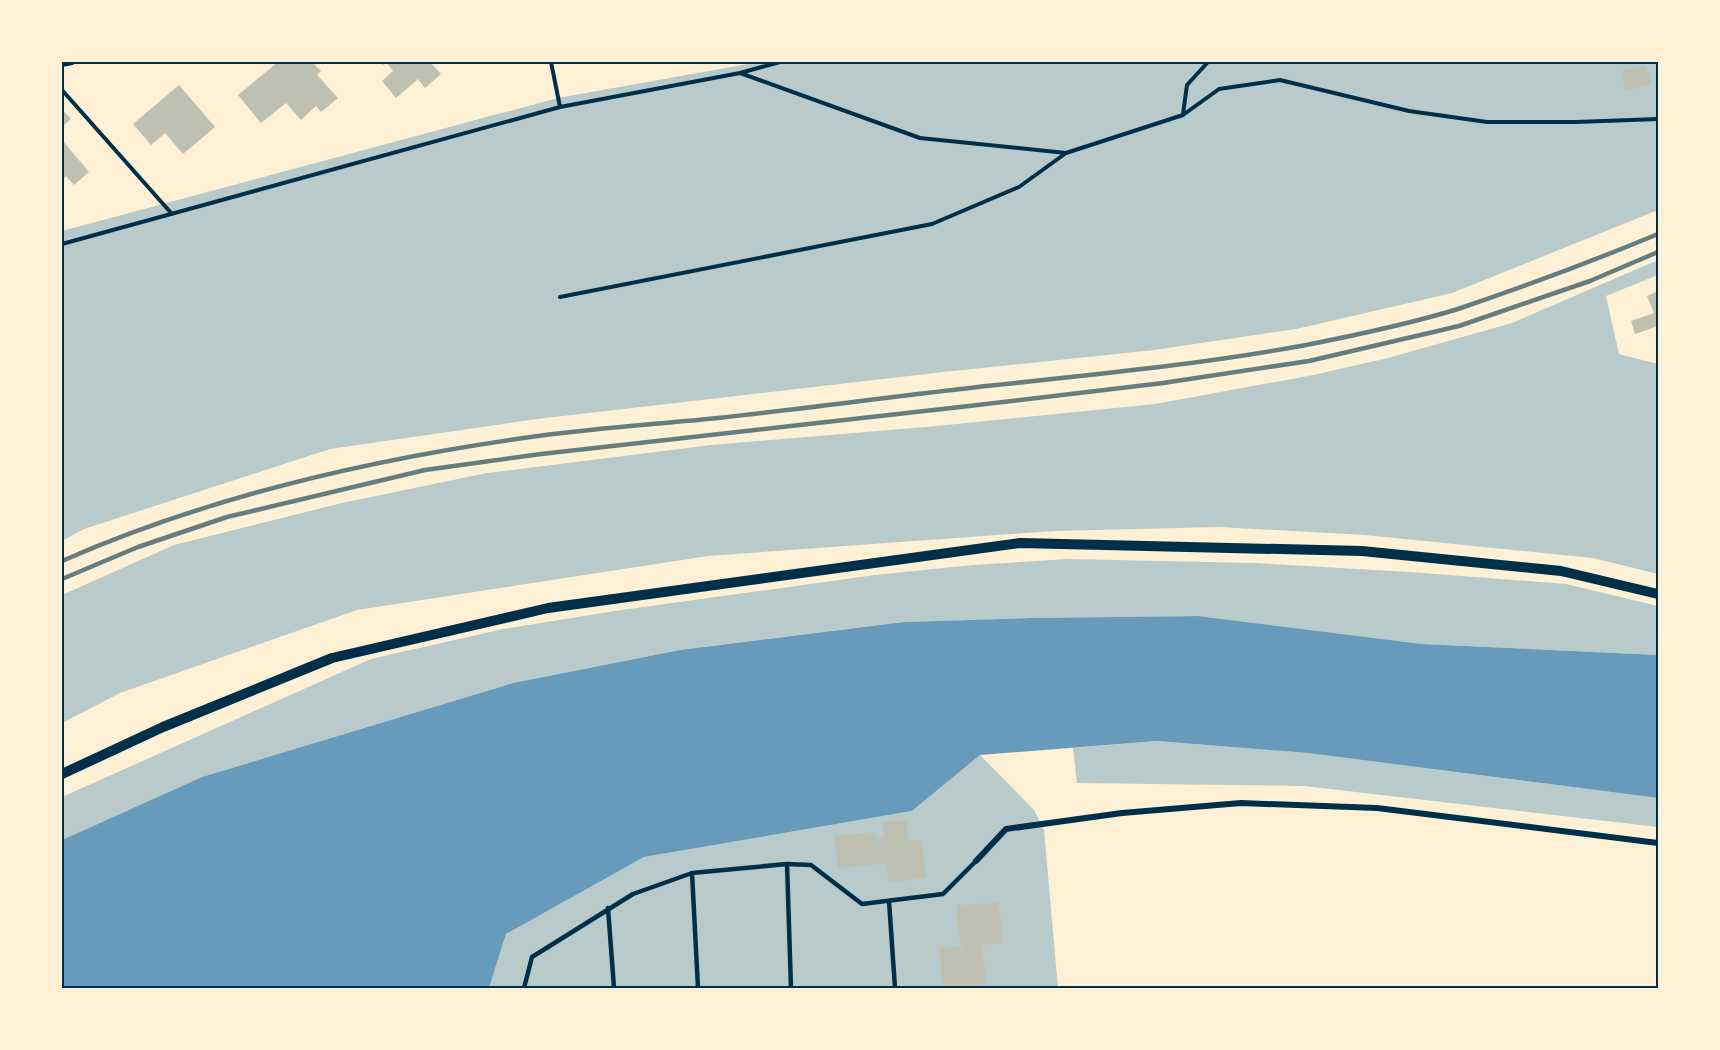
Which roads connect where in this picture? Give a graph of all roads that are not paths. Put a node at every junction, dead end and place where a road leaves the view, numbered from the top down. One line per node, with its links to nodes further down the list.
1 (72, 62): 2 (street)
2 (62, 64)
3 (1659, 594): 4 (street)
4 (62, 774)
5 (1659, 843): 6 (street)
6 (976, 861): 9 (lane)
7 (787, 864): 8 (lane); 9 (lane); 14 (lane)
8 (692, 873): 10 (lane); 13 (lane)
9 (889, 901): 15 (lane)
10 (608, 908): 11 (lane); 12 (lane)
11 (524, 988)
12 (614, 988)
13 (698, 988)
14 (791, 988)
15 (895, 988)

